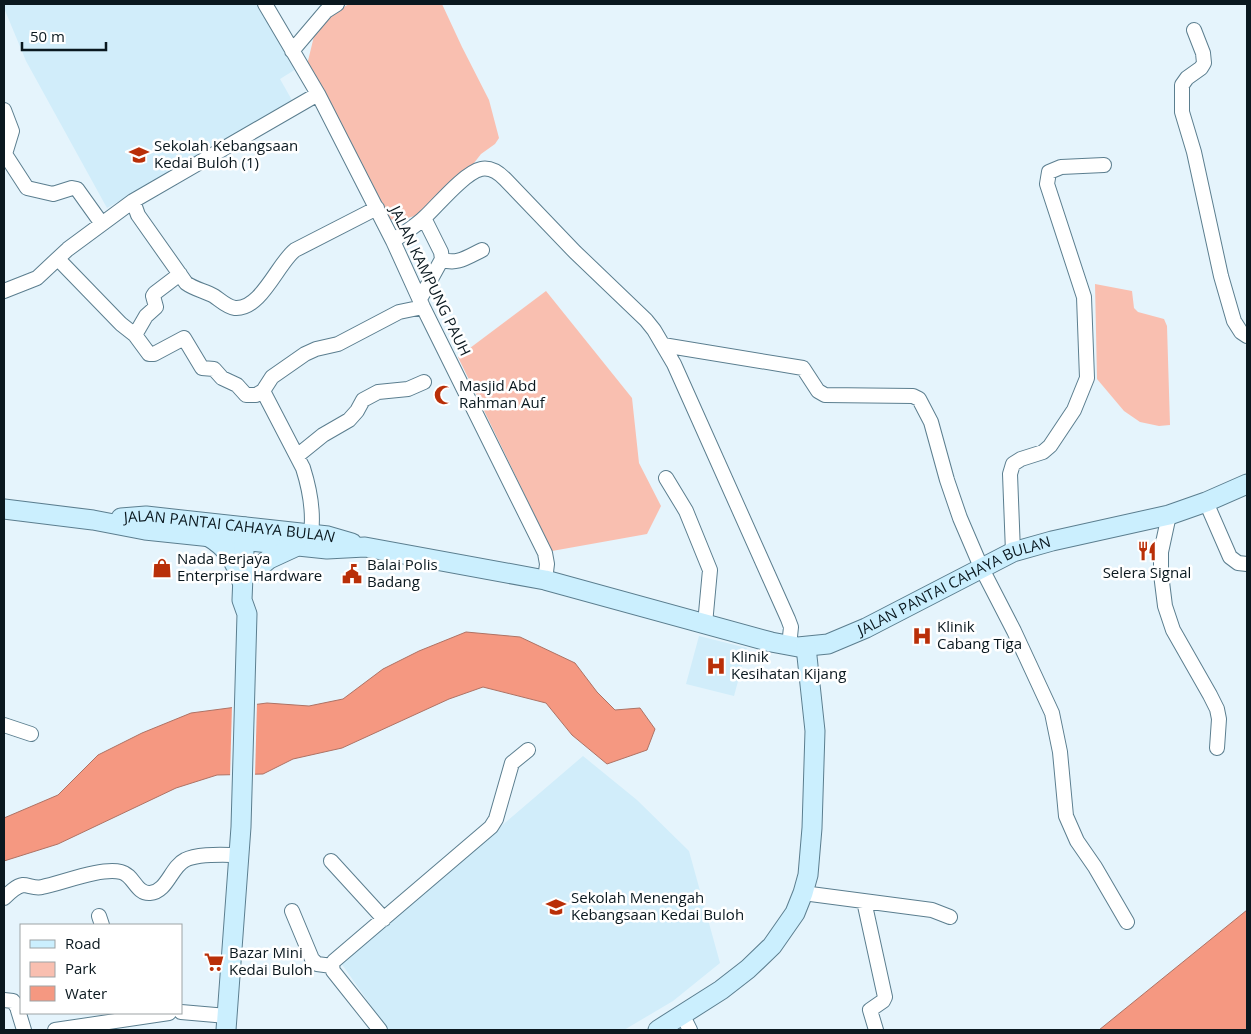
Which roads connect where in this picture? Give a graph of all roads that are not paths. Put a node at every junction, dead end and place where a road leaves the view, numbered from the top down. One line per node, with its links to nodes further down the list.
1 (265, 4): 4 (street, JALAN KAMPUNG PAUH)
2 (337, 4): 4 (street)
3 (1194, 30): 20 (street)
4 (292, 51): 5 (street, JALAN KAMPUNG PAUH)
5 (318, 94): 8 (street); 9 (street, JALAN KAMPUNG PAUH)
6 (4, 110): 11 (street)
7 (1104, 165): 34 (street)
8 (133, 201): 11 (street); 16 (street)
9 (377, 208): 12 (street, JALAN KAMPUNG PAUH); 16 (street)
10 (424, 218): 12 (street); 15 (street); 21 (street)
11 (102, 224): 14 (street)
12 (393, 240): 18 (street, JALAN KAMPUNG PAUH)
13 (482, 250): 15 (street)
14 (58, 259): 17 (street); 19 (street)
15 (442, 259): 18 (street)
16 (180, 274): 19 (street)
17 (4, 292)
18 (422, 303): 23 (street); 38 (street, JALAN KAMPUNG PAUH)
19 (135, 335): 23 (street)
20 (1247, 336)
21 (663, 345): 36 (street); 40 (street)
22 (424, 382): 24 (street)
23 (263, 392): 24 (street)
24 (297, 456): 33 (street)
25 (666, 478): 39 (street)
26 (1247, 484): 27 (street, JALAN PANTAI CAHAYA BULAN)
27 (1206, 502): 29 (street, JALAN PANTAI CAHAYA BULAN); 35 (street)
28 (4, 509): 30 (street, JALAN PANTAI CAHAYA BULAN)
29 (1169, 515): 34 (street, JALAN PANTAI CAHAYA BULAN); 43 (street)
30 (92, 520): 31 (street, JALAN PANTAI CAHAYA BULAN); 32 (street, JALAN PANTAI CAHAYA BULAN)
31 (250, 534): 32 (street, JALAN PANTAI CAHAYA BULAN); 33 (street, JALAN PANTAI CAHAYA BULAN); 37 (street)
32 (209, 537): 37 (street)
33 (308, 541): 37 (street); 38 (street, JALAN PANTAI CAHAYA BULAN)
34 (1013, 552): 36 (street, JALAN PANTAI CAHAYA BULAN)
35 (1247, 564)
36 (981, 567): 40 (street, JALAN PANTAI CAHAYA BULAN); 53 (street)
37 (248, 577): 45 (street)
38 (545, 580): 39 (street, JALAN PANTAI CAHAYA BULAN)
39 (705, 624): 40 (street, JALAN PANTAI CAHAYA BULAN)
40 (804, 646): 47 (street)
41 (4, 725): 42 (street)
42 (31, 734)
43 (1217, 748)
44 (528, 750): 52 (street)
45 (239, 854): 48 (street); 58 (street)
46 (330, 862): 52 (street)
47 (803, 893): 49 (street); 59 (street)
48 (4, 898)
49 (864, 901): 51 (street); 64 (street)
50 (292, 911): 54 (street)
51 (950, 917)
52 (384, 919): 54 (street)
53 (1127, 922)
54 (332, 966): 62 (street)
55 (4, 1000): 60 (street)
56 (182, 1012): 58 (street)
57 (155, 1014): 61 (street)
58 (227, 1023)
59 (686, 1023): 63 (street)
60 (24, 1030)
61 (55, 1030)
62 (380, 1030)
63 (658, 1030)
64 (876, 1030)

